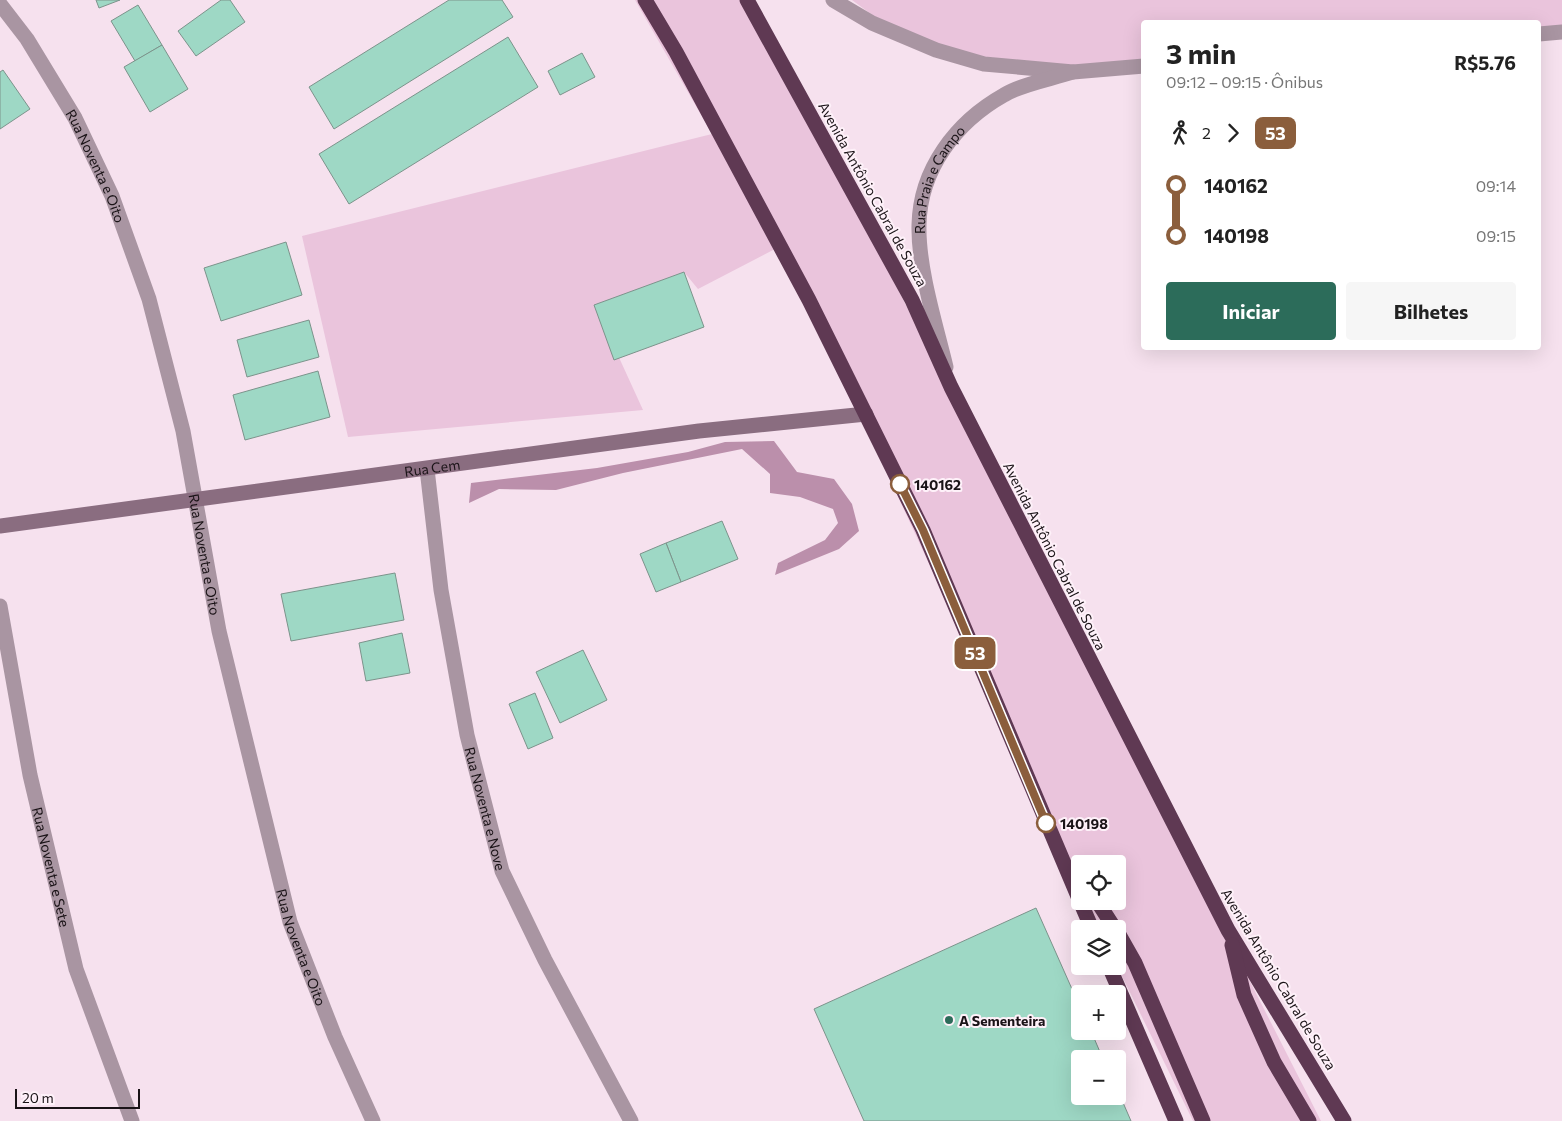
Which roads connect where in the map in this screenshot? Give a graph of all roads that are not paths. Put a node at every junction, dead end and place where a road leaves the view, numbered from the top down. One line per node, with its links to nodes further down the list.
1 (645, 0): 10 (highway)
2 (747, 0): 9 (highway, Avenida Antônio Cabral de Souza)
3 (833, 0): 8 (street, Rua Praia e Campo)
4 (0, 4): 12 (street, Rua Noventa e Oito)
5 (1562, 32): 6 (street)
6 (1541, 34)
7 (1141, 66): 8 (street, Rua Praia e Campo)
8 (1073, 72): 9 (street, Rua Praia e Campo)
9 (951, 387): 18 (highway, Avenida Antônio Cabral de Souza)
10 (866, 414): 11 (street, Rua Cem); 15 (highway)
11 (427, 469): 12 (street, Rua Cem); 23 (street, Rua Noventa e Nove)
12 (196, 499): 13 (street, Rua Cem); 22 (street, Rua Noventa e Oito)
13 (0, 526)
14 (0, 606): 21 (street, Rua Noventa e Sete)
15 (1054, 841): 16 (highway); 17 (highway)
16 (1071, 865)
17 (1071, 880)
18 (1228, 930): 26 (highway); 27 (highway, Avenida Antônio Cabral de Souza)
19 (1126, 947): 25 (highway)
20 (1112, 975): 24 (highway)
21 (132, 1121)
22 (373, 1121)
23 (631, 1121)
24 (1176, 1121)
25 (1203, 1121)
26 (1309, 1121)
27 (1344, 1121)

